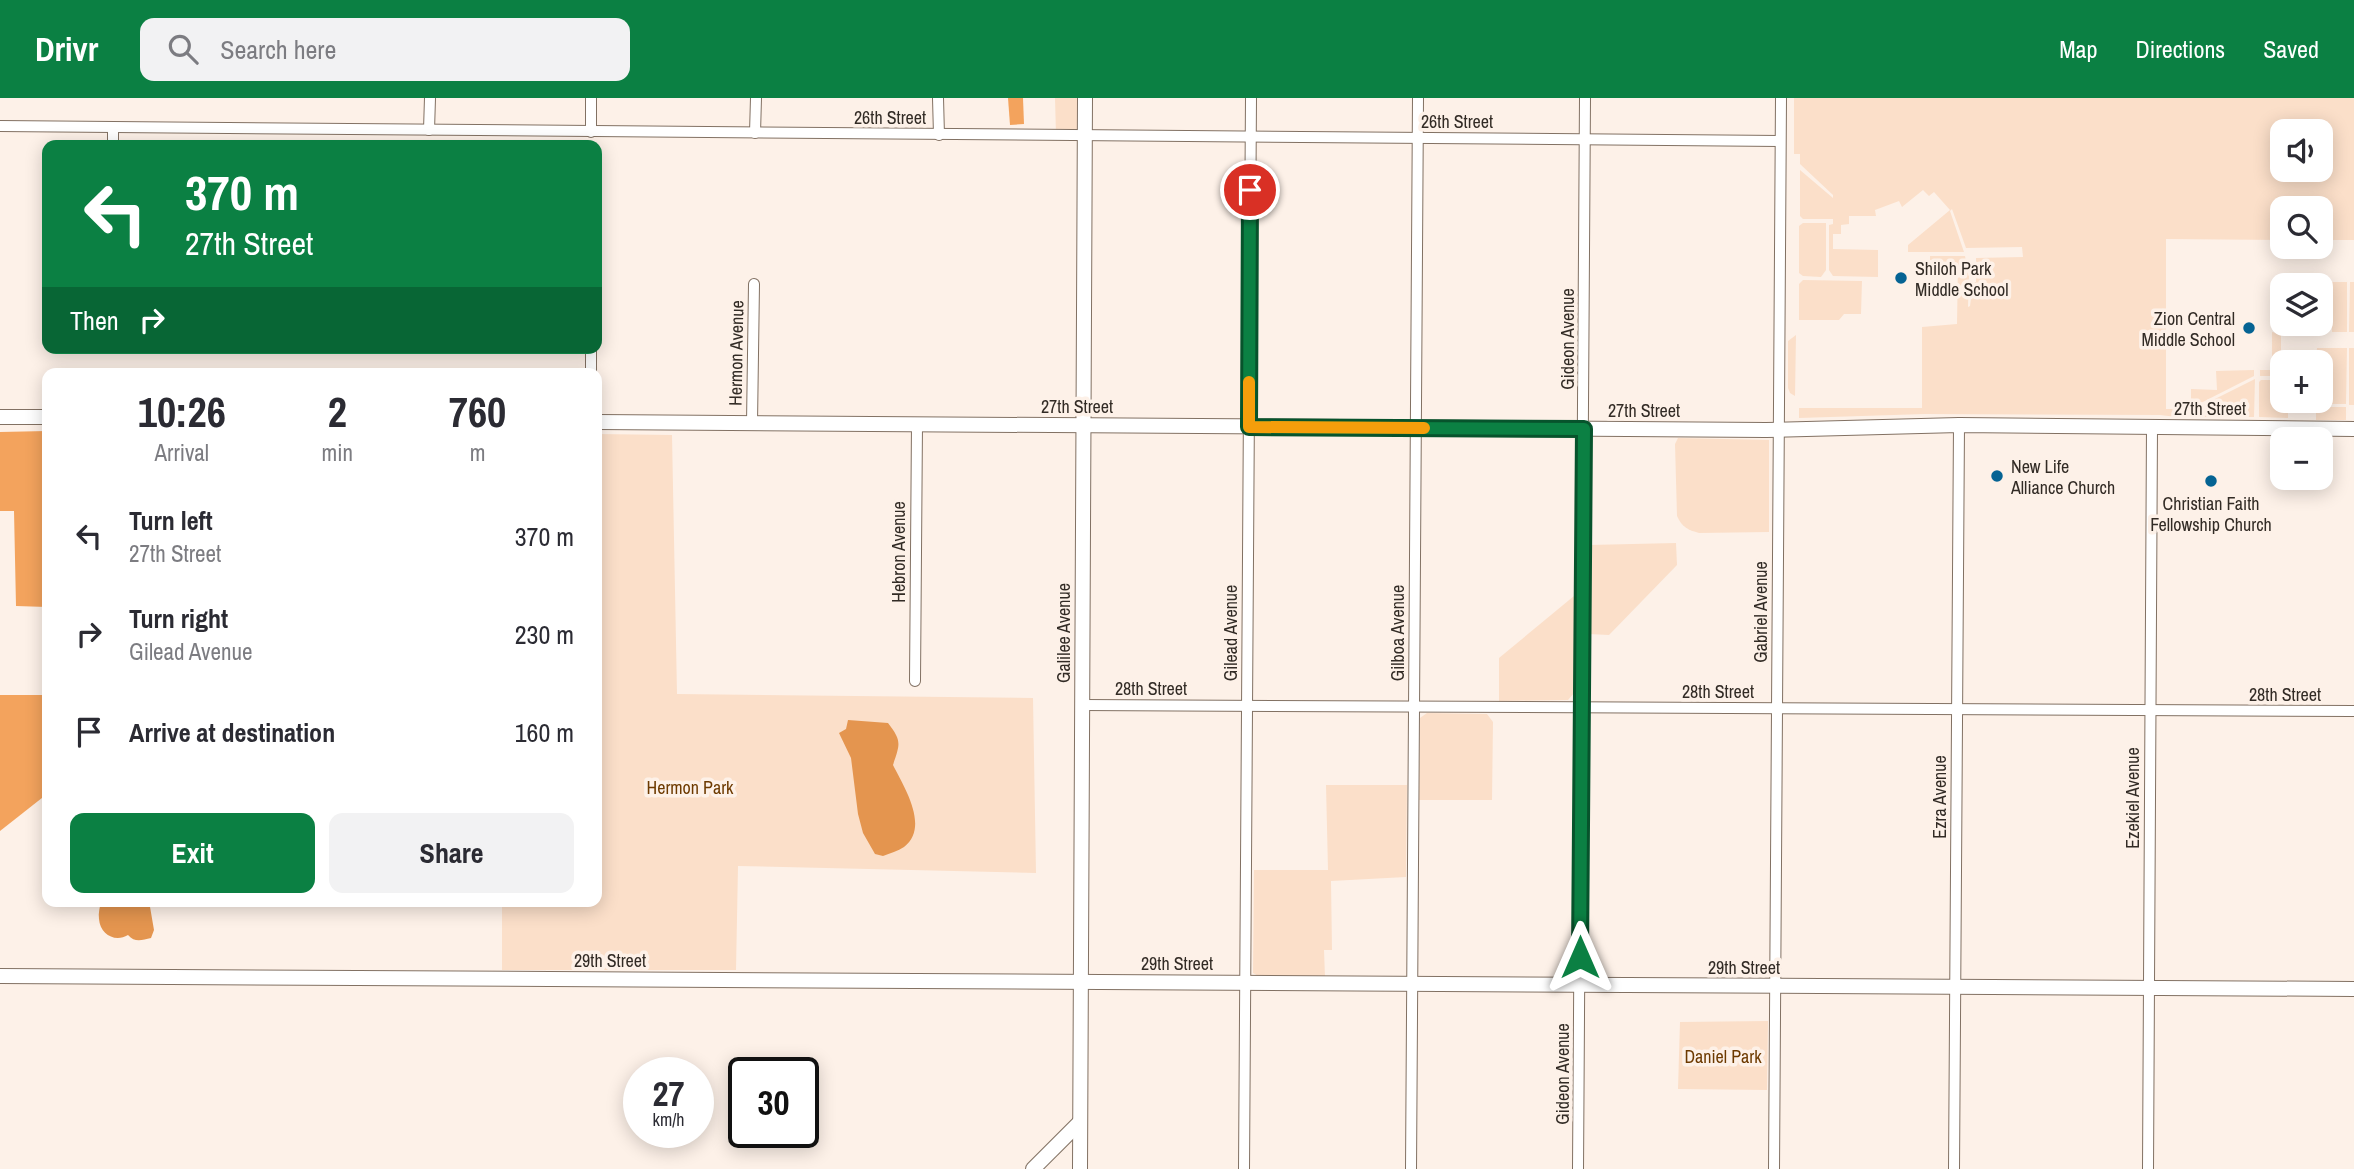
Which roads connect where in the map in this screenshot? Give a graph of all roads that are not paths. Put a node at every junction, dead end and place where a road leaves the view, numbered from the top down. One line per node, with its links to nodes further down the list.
1 (430, 98): 12 (street)
2 (591, 98): 13 (street)
3 (756, 98): 14 (street)
4 (938, 98): 15 (street)
5 (1085, 98): 16 (street, Galilee Avenue)
6 (1251, 98): 17 (street, Gilead Avenue)
7 (1418, 98): 18 (street, Gilboa Avenue)
8 (1585, 98): 20 (street, Gideon Avenue)
9 (1781, 98): 21 (street, Gabriel Avenue)
10 (0, 126): 11 (street, 26th Street)
11 (113, 128): 12 (street, 26th Street); 19 (street)
12 (429, 130): 13 (street, 26th Street)
13 (591, 132): 14 (street, 26th Street)
14 (755, 133): 15 (street, 26th Street)
15 (939, 135): 16 (street, 26th Street)
16 (1085, 136): 17 (street, 26th Street); 29 (street, Galilee Avenue)
17 (1251, 137): 18 (street, 26th Street); 30 (street, Gilead Avenue)
18 (1418, 138): 20 (street, 26th Street); 32 (street, Gilboa Avenue)
19 (113, 140)
20 (1585, 140): 21 (street, 26th Street); 33 (street, Gideon Avenue)
21 (1780, 141): 35 (street, Gabriel Avenue)
22 (754, 284): 26 (street, Hermon Avenue)
23 (0, 417): 24 (street)
24 (42, 417)
25 (602, 422): 26 (street, 27th Street)
26 (752, 423): 27 (street, 27th Street)
27 (916, 424): 29 (street, 27th Street); 36 (street, Hebron Avenue)
28 (1959, 425): 31 (street, 27th Street); 35 (street, 27th Street); 42 (street, Ezra Avenue)
29 (1083, 426): 30 (street, 27th Street); 37 (street, Galilee Avenue)
30 (1249, 427): 32 (street, 27th Street); 38 (street, Gilead Avenue)
31 (2152, 427): 34 (street, 27th Street); 43 (street, Ezekiel Avenue)
32 (1416, 428): 33 (street, 27th Street); 39 (street, Gilboa Avenue)
33 (1584, 429): 35 (street, 27th Street); 40 (street, Gideon Avenue)
34 (2354, 429)
35 (1779, 430): 41 (street, Gabriel Avenue)
36 (915, 681)
37 (1082, 705): 38 (street, 28th Street); 46 (street, Galilee Avenue)
38 (1247, 706): 39 (street, 28th Street); 47 (street, Gilead Avenue)
39 (1414, 707): 40 (street, 28th Street); 48 (street, Gilboa Avenue)
40 (1581, 708): 41 (street, 28th Street); 49 (street, Gideon Avenue)
41 (1777, 709): 42 (street, 28th Street); 50 (street, Gabriel Avenue)
42 (1957, 709): 43 (street, 28th Street); 51 (street, Ezra Avenue)
43 (2150, 710): 44 (street, 28th Street); 52 (street, Ezekiel Avenue)
44 (2354, 712)
45 (0, 976): 46 (street, 29th Street)
46 (1081, 982): 47 (street, 29th Street); 54 (street, Galilee Avenue)
47 (1245, 983): 48 (street, 29th Street); 57 (street, Gilead Avenue)
48 (1413, 984): 49 (street, 29th Street); 58 (street, Gilboa Avenue)
49 (1580, 985): 50 (street, 29th Street); 59 (street, Gideon Avenue)
50 (1776, 986): 51 (street, 29th Street); 60 (street, Gabriel Avenue)
51 (1955, 987): 52 (street, 29th Street); 61 (street, Ezra Avenue)
52 (2149, 988): 53 (street, 29th Street); 62 (street, Ezekiel Avenue)
53 (2354, 989)
54 (1080, 1122): 55 (street); 56 (street, Galilee Avenue)
55 (1033, 1169)
56 (1080, 1169)
57 (1244, 1169)
58 (1411, 1169)
59 (1578, 1169)
60 (1774, 1169)
61 (1954, 1169)
62 (2148, 1169)

